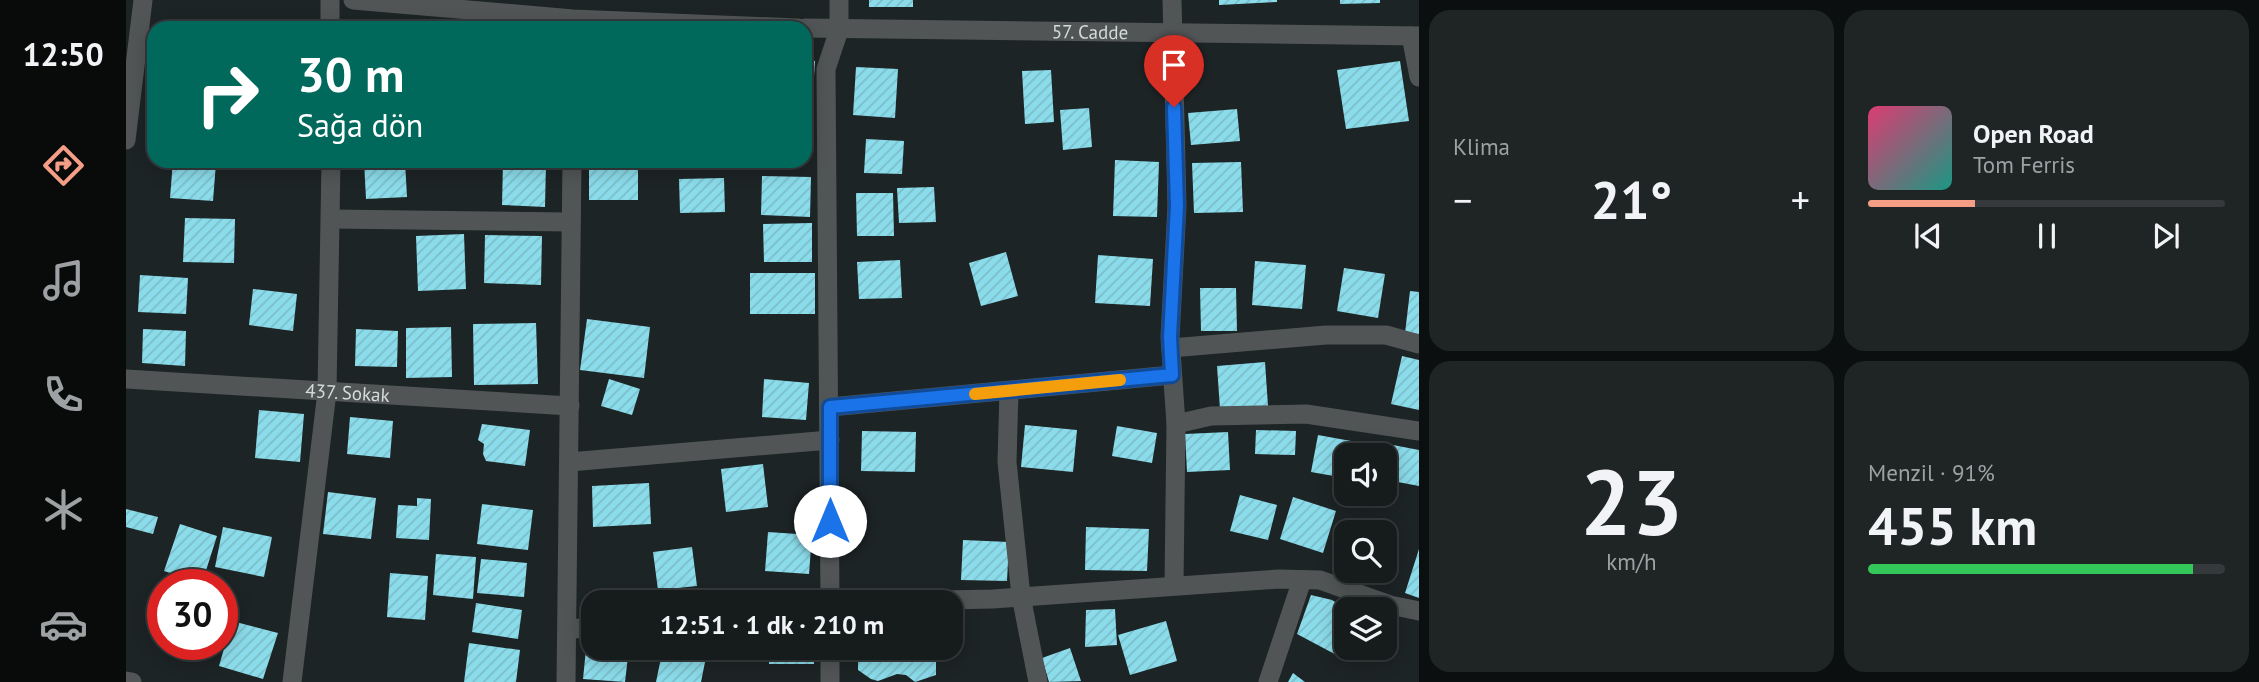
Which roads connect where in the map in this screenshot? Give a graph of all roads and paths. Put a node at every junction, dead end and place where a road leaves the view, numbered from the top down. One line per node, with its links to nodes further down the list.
1 (143, 0): 13 (street)
2 (330, 0): 6 (street)
3 (353, 0): 7 (street)
4 (839, 0): 9 (street)
5 (1172, 0): 10 (street)
6 (330, 21)
7 (554, 21)
8 (812, 28): 9 (street, 57. Cadde)
9 (839, 30): 10 (street, 57. Cadde); 25 (street)
10 (1172, 33): 11 (street, 57. Cadde); 19 (street)
11 (1415, 36): 12 (street)
12 (1419, 77)
13 (126, 140)
14 (331, 168): 16 (street)
15 (572, 168): 17 (street)
16 (331, 219): 17 (street); 23 (street)
17 (571, 222): 24 (street)
18 (1419, 344): 19 (street)
19 (1171, 348): 20 (street)
20 (1172, 375): 22 (street); 26 (street)
21 (126, 379): 23 (street, 437. Sokak)
22 (1009, 391): 25 (street); 33 (street)
23 (327, 392): 24 (street, 437. Sokak); 41 (street)
24 (570, 406): 29 (street)
25 (830, 407): 28 (street)
26 (1176, 424): 27 (street); 31 (street)
27 (1419, 431)
28 (830, 440): 29 (street); 32 (street)
29 (569, 462): 37 (street)
30 (1302, 580): 31 (street); 35 (street); 45 (street)
31 (1174, 585): 33 (street)
32 (830, 590)
33 (1021, 596): 34 (street); 44 (street)
34 (963, 598)
35 (1419, 611)
36 (581, 628): 37 (street)
37 (568, 630): 42 (street)
38 (830, 660): 43 (street)
39 (126, 681): 40 (street)
40 (132, 682)
41 (292, 682)
42 (566, 682)
43 (830, 682)
44 (1038, 682)
45 (1268, 682)

